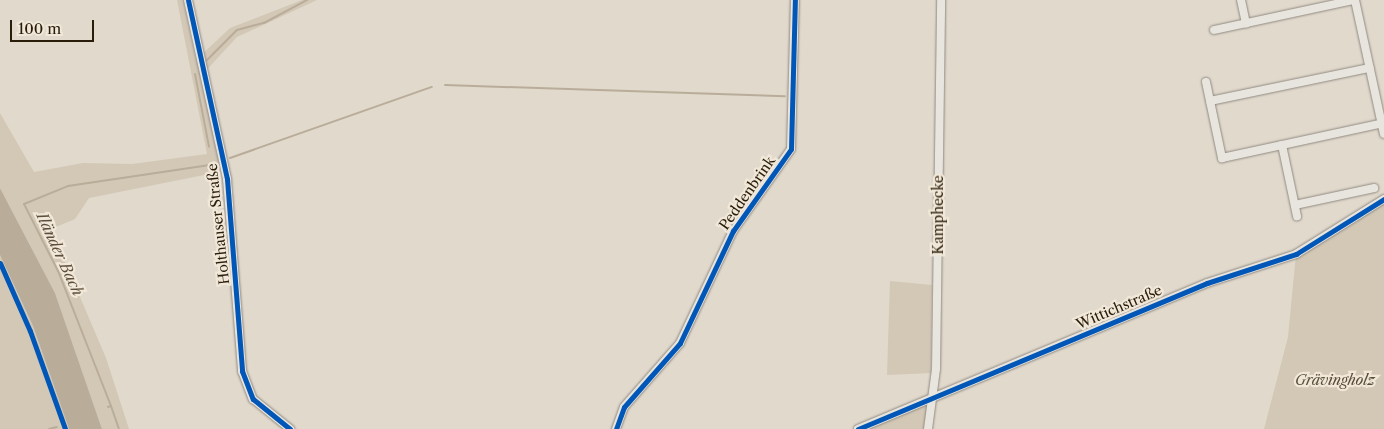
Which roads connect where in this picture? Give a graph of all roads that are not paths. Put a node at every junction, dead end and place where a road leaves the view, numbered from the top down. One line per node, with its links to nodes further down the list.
1 (188, 0): 19 (street, Holthauser Straße)
2 (795, 0): 20 (street, Peddenbrink)
3 (941, 0): 18 (street, Kamphecke)
4 (1241, 0): 6 (street)
5 (1354, 0): 6 (street); 8 (street)
6 (1246, 23): 7 (street)
7 (1214, 30)
8 (1370, 68): 10 (street); 11 (street)
9 (1206, 82): 10 (street)
10 (1210, 101): 13 (street)
11 (1383, 123): 12 (street); 13 (street)
12 (1384, 134)
13 (1282, 145): 16 (street)
14 (1374, 188): 16 (street)
15 (1384, 199): 18 (street, Wittichstraße)
16 (1295, 205): 17 (street)
17 (1297, 216)
18 (935, 399): 21 (street, Wittichstraße); 22 (street, Kamphecke)
19 (290, 429)
20 (616, 429)
21 (858, 429)
22 (928, 429)

